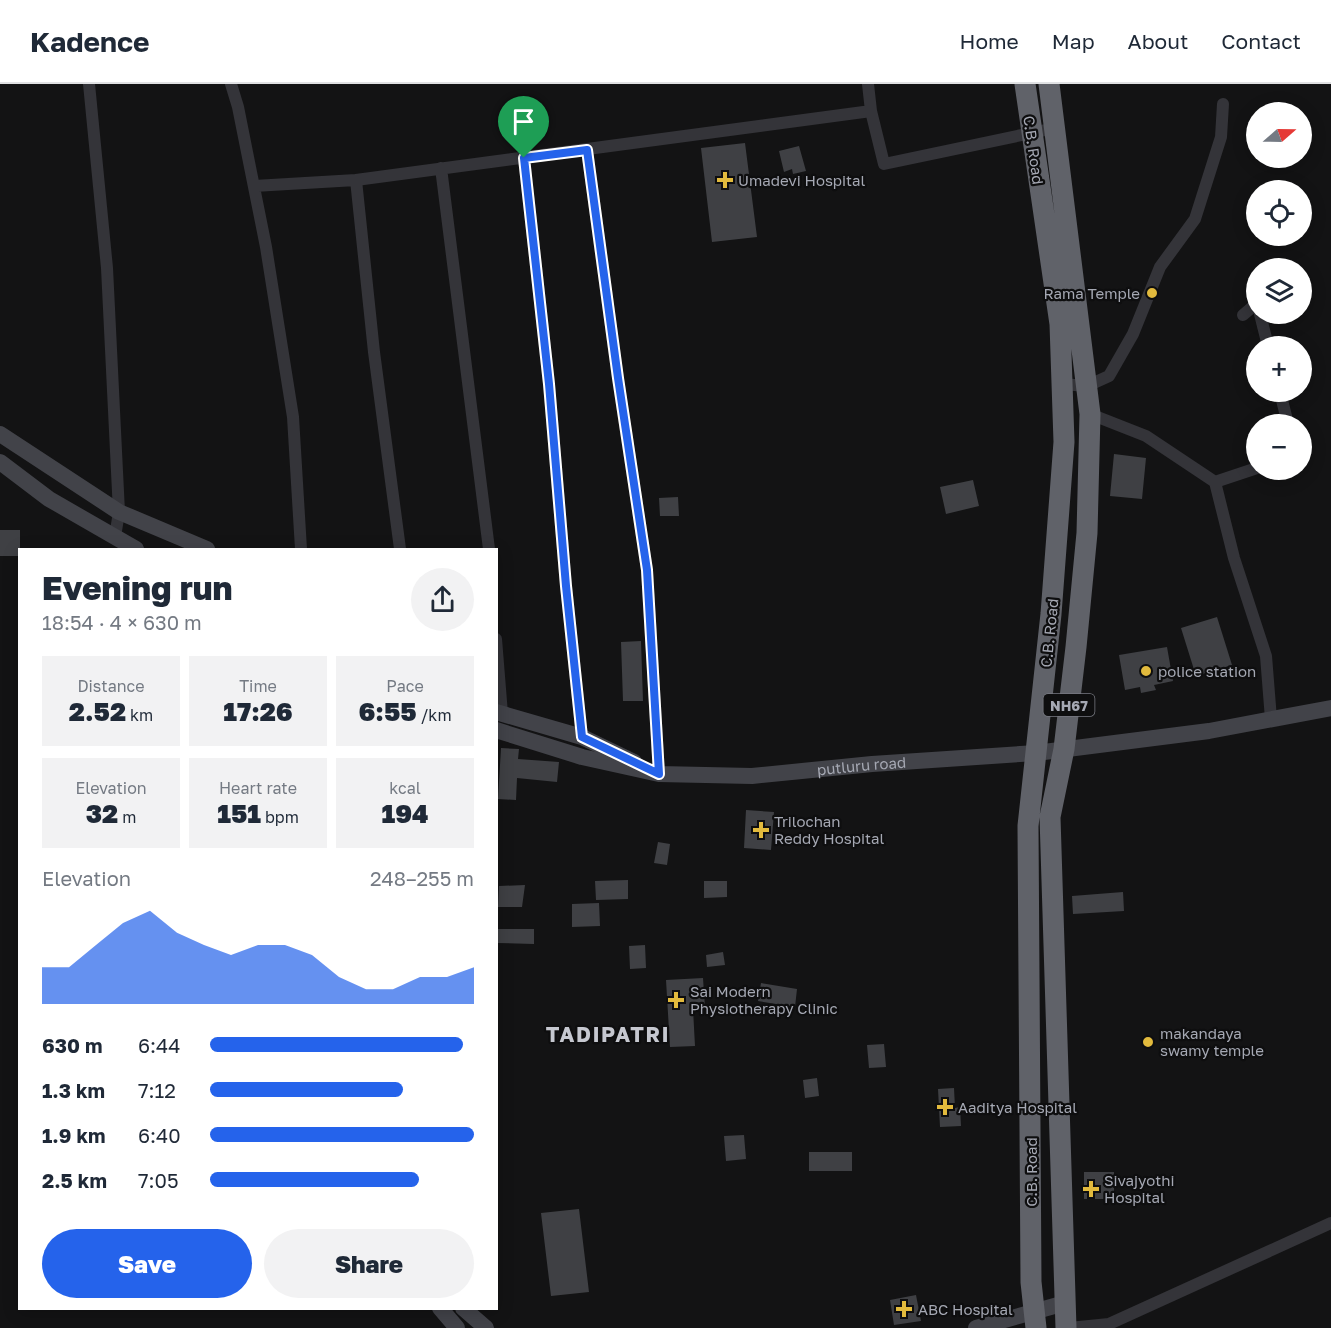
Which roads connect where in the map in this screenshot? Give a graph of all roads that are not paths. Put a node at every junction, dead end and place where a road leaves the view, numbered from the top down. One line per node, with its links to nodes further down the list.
1 (89, 84): 24 (street)
2 (231, 84): 14 (street)
3 (868, 84): 7 (street)
4 (1025, 84): 9 (highway, C.B. Road / NH67)
5 (1049, 84): 8 (highway, NH67)
6 (1223, 104): 18 (street)
7 (871, 111): 9 (street); 10 (street)
8 (1055, 128): 9 (street); 18 (highway, NH67)
9 (1032, 133): 17 (highway, C.B. Road / NH67)
10 (587, 150): 11 (street); 37 (street)
11 (524, 158): 12 (street); 34 (street)
12 (441, 168): 13 (street); 30 (street)
13 (356, 180): 14 (street); 29 (street)
14 (254, 186): 28 (street)
15 (1246, 312): 16 (street)
16 (1243, 315)
17 (1062, 384): 18 (street); 36 (highway, C.B. Road / NH67)
18 (1087, 386): 19 (highway, NH67)
19 (1090, 414): 23 (street); 35 (highway, NH67)
20 (0, 434): 24 (main road)
21 (0, 462): 25 (main road)
22 (1246, 472): 23 (street)
23 (1215, 482): 33 (street)
24 (119, 512): 25 (street); 27 (main road)
25 (115, 537): 26 (main road)
26 (134, 548)
27 (205, 548)
28 (301, 548)
29 (400, 548)
30 (489, 548)
31 (1331, 708): 33 (main road, putluru road)
32 (498, 719): 34 (main road); 37 (main road)
33 (1272, 719): 35 (main road, putluru road)
34 (582, 737): 37 (main road)
35 (1064, 749): 36 (main road, putluru road); 39 (highway, NH67)
36 (1036, 753): 37 (main road, putluru road); 42 (highway, C.B. Road / NH67)
37 (659, 774)
38 (1331, 1222): 46 (street)
39 (1065, 1303): 42 (main road); 46 (highway, NH67)
40 (442, 1310): 43 (main road)
41 (465, 1310): 44 (main road)
42 (1035, 1319): 45 (main road)
43 (457, 1328)
44 (486, 1328)
45 (976, 1328)
46 (1067, 1328)

